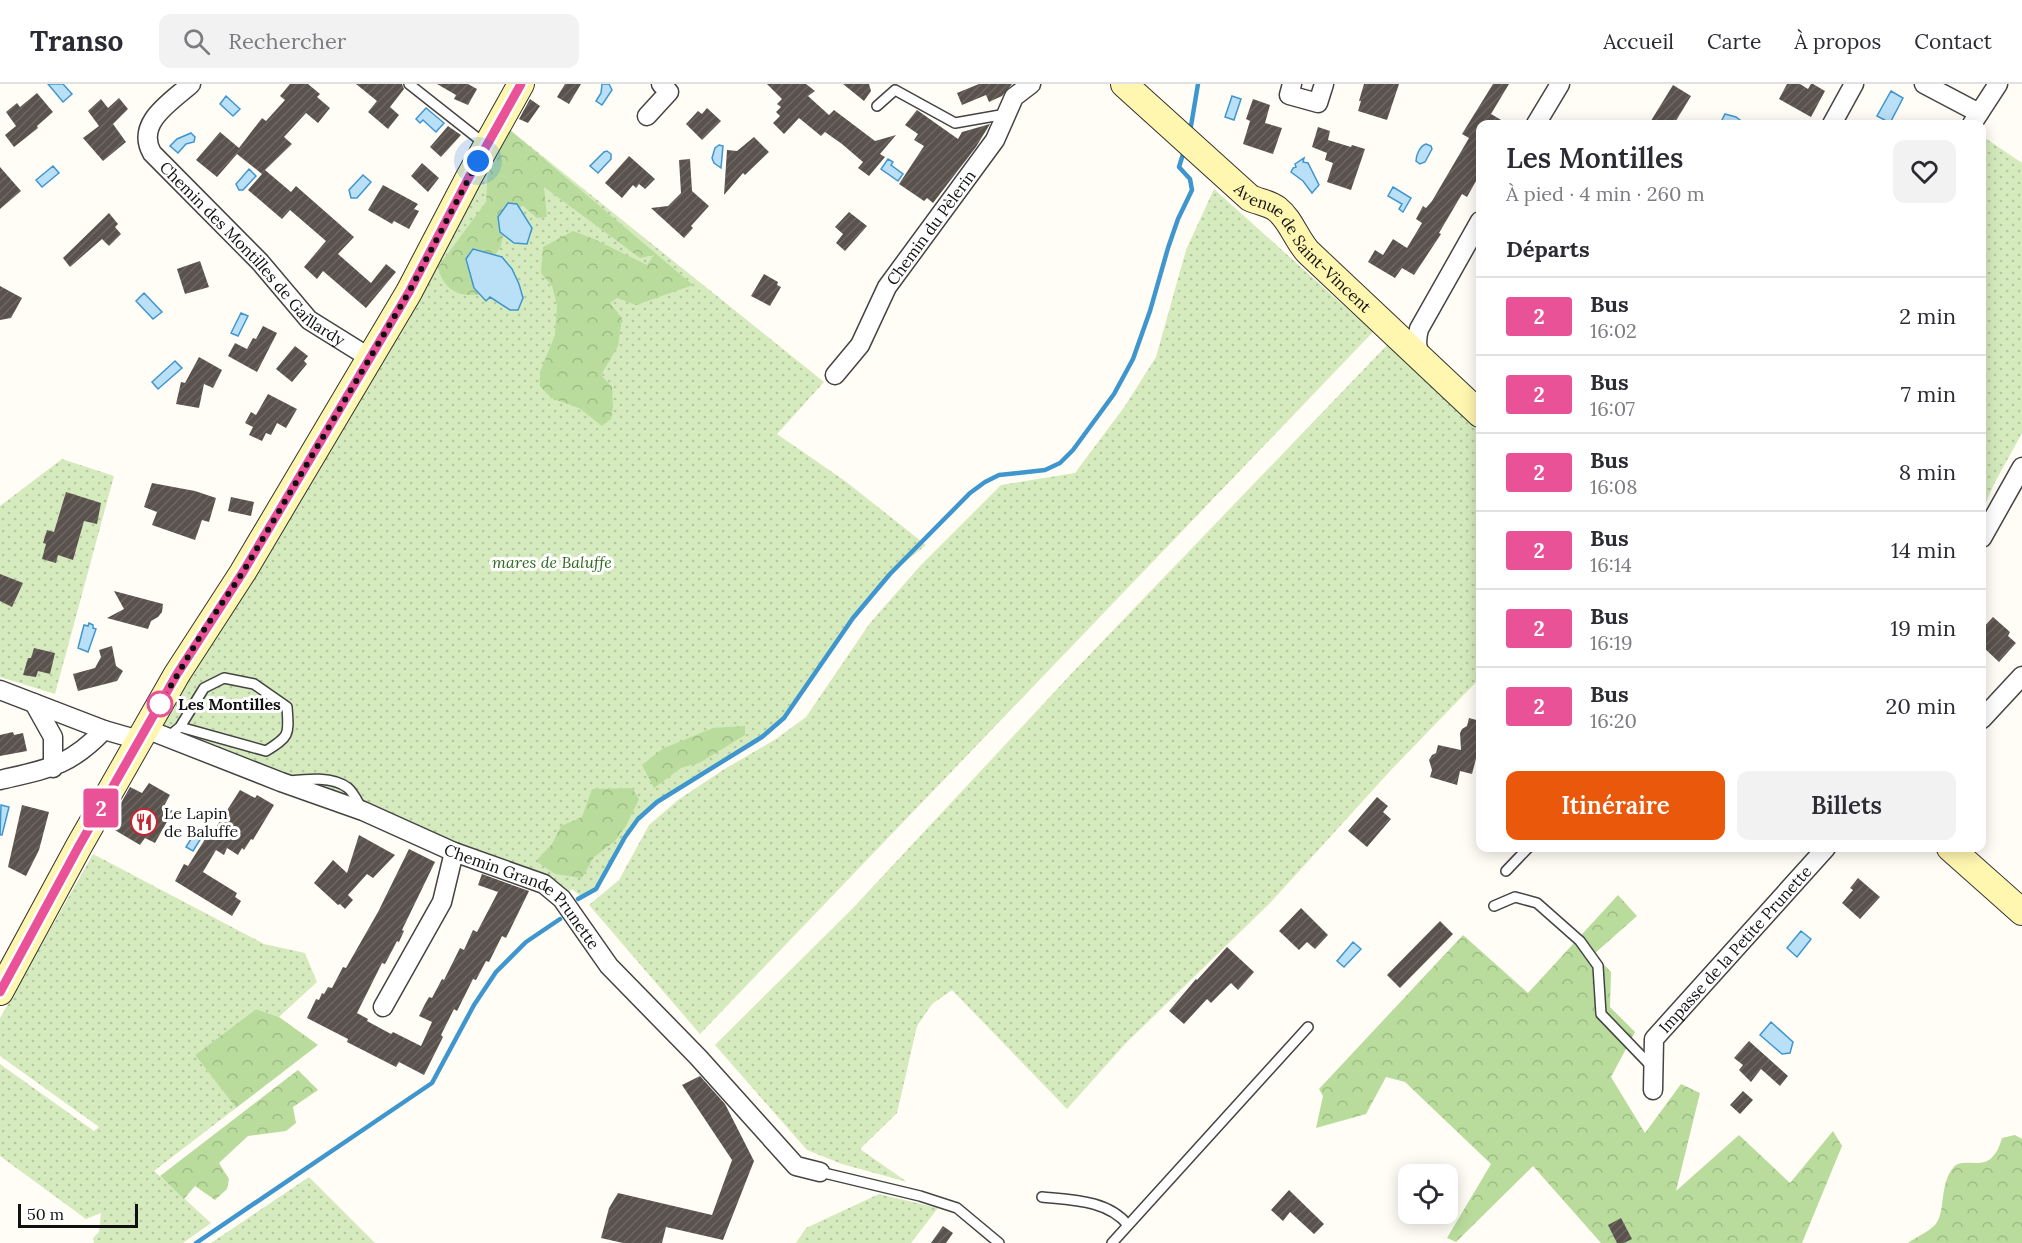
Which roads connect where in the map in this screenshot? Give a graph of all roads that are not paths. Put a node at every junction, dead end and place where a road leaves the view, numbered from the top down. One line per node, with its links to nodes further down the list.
1 (191, 84): 25 (street, Chemin des Montilles de Gaillardy)
2 (409, 84): 21 (lane)
3 (521, 84): 21 (street)
4 (661, 84): 16 (street)
5 (1031, 84): 15 (street, Chemin du Pèlerin)
6 (1124, 84): 20 (street, Avenue de Saint-Vincent)
7 (1135, 84): 20 (street)
8 (1292, 84): 9 (street)
9 (1324, 84)
10 (1560, 84): 18 (street)
11 (1854, 84): 19 (street)
12 (1924, 84): 17 (street)
13 (1998, 84): 17 (street)
14 (877, 106): 15 (lane)
15 (1006, 114): 27 (street, Chemin du Pèlerin)
16 (647, 116)
17 (1975, 119)
18 (1538, 120)
19 (1834, 120)
20 (1178, 134): 24 (street, Avenue de Saint-Vincent)
21 (486, 145): 25 (street)
22 (1476, 227): 23 (street)
23 (1429, 309): 24 (street); 26 (street)
24 (1384, 323): 26 (street, Avenue de Saint-Vincent)
25 (370, 358): 36 (street)
26 (1425, 362): 28 (street, Avenue de Saint-Vincent)
27 (835, 375)
28 (1476, 410)
29 (2022, 467): 30 (street)
30 (1986, 531)
31 (2022, 676): 34 (street)
32 (0, 690): 33 (street, Chemin Grande Prunette)
33 (34, 703): 35 (street, Chemin Grande Prunette); 37 (street)
34 (1986, 715)
35 (104, 730): 36 (street, Chemin Grande Prunette); 37 (street)
36 (158, 733): 36 (lane); 39 (street, Chemin Grande Prunette); 46 (street)
37 (53, 768): 38 (street)
38 (0, 780)
39 (454, 852): 47 (street); 51 (street, Chemin Grande Prunette)
40 (1524, 852): 43 (lane)
41 (1822, 852): 49 (street, Impasse de la Petite Prunette)
42 (1954, 852): 45 (street)
43 (1506, 871)
44 (1494, 906): 49 (lane)
45 (2022, 912)
46 (0, 992)
47 (383, 1007)
48 (1308, 1027): 53 (lane)
49 (1654, 1068): 50 (street, Impasse de la Petite Prunette)
50 (1653, 1090)
51 (820, 1172): 54 (lane)
52 (1042, 1197): 53 (lane)
53 (1128, 1226): 55 (lane)
54 (999, 1243)
55 (1112, 1243)

